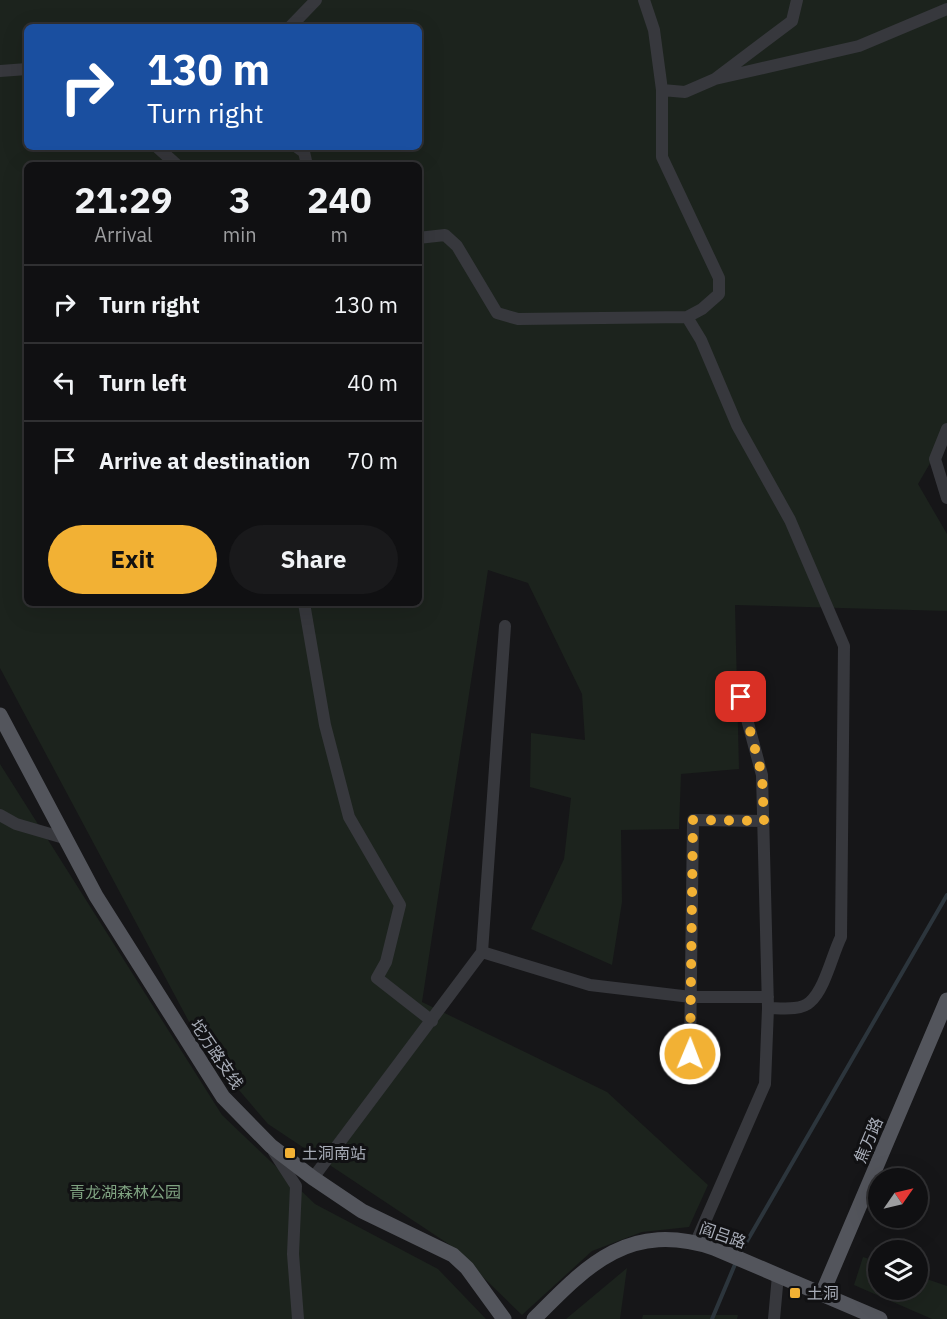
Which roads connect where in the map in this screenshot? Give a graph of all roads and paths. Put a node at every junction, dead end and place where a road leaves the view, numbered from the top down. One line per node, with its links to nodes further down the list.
1 (316, 0): 5 (street)
2 (644, 0): 9 (street)
3 (797, 0): 8 (street)
4 (947, 9): 8 (street)
5 (293, 24)
6 (24, 69): 7 (street)
7 (0, 70)
8 (715, 79): 9 (street)
9 (662, 90): 13 (street)
10 (160, 150): 11 (street)
11 (174, 162)
12 (422, 238): 13 (street)
13 (687, 316): 26 (street)
14 (947, 429): 15 (street)
15 (947, 498)
16 (305, 606): 27 (street)
17 (505, 626): 23 (street)
18 (741, 697): 21 (street)
19 (0, 715): 22 (main road, 坨万路支线)
20 (0, 815): 22 (street)
21 (764, 821): 24 (street); 26 (street)
22 (64, 838): 29 (main road, 坨万路支线)
23 (482, 952): 24 (street); 27 (street)
24 (691, 997): 26 (street); 28 (street)
25 (947, 1000): 33 (main road, 焦万路)
26 (768, 1003): 31 (street)
27 (432, 1021): 30 (street)
28 (690, 1054)
29 (271, 1146): 30 (main road, 坨万路支线); 34 (street)
30 (313, 1179): 35 (main road, 坨万路支线)
31 (696, 1242): 32 (main road, 阎吕路); 36 (main road, 阎吕路)
32 (778, 1275): 33 (main road, 阎吕路); 37 (street)
33 (822, 1294): 38 (main road, 阎吕路)
34 (298, 1319)
35 (504, 1319)
36 (534, 1319)
37 (774, 1319)
38 (880, 1319)

